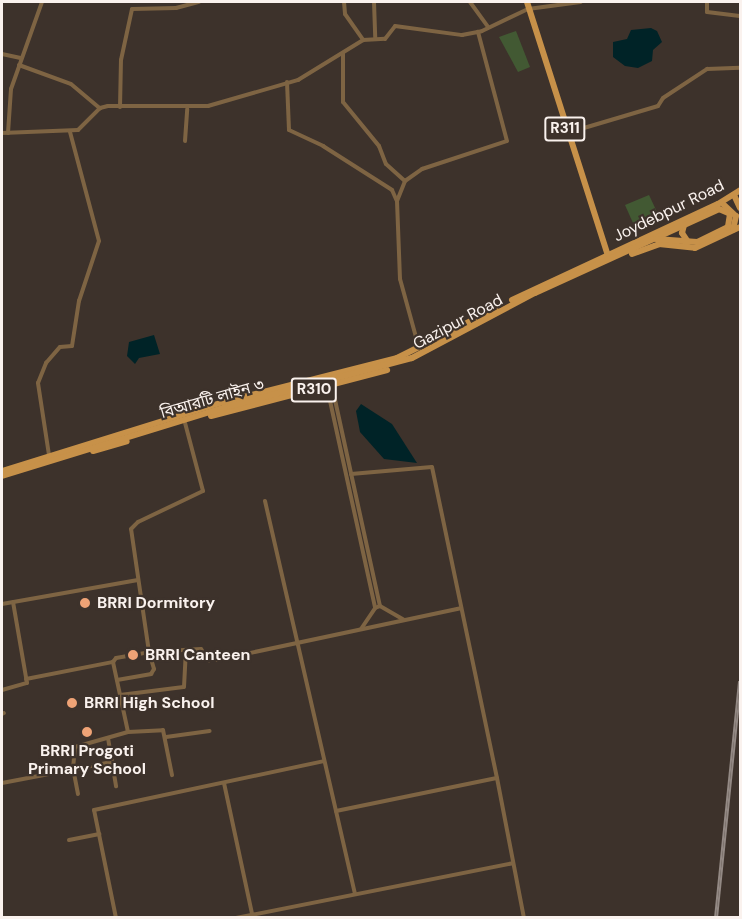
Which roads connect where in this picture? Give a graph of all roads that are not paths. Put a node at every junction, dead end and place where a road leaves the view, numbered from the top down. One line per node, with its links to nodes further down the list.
1 (42, 2): 16 (street)
2 (199, 2): 20 (street)
3 (344, 2): 13 (street)
4 (374, 2): 12 (street)
5 (470, 2): 10 (street)
6 (581, 2): 8 (street)
7 (707, 2): 9 (street)
8 (527, 5): 10 (street); 26 (main road, R311)
9 (741, 16)
10 (488, 27): 11 (street)
11 (478, 32): 12 (street); 28 (street)
12 (375, 39): 13 (street)
13 (363, 40): 14 (street)
14 (343, 53): 19 (street); 28 (street)
15 (2, 54): 16 (street)
16 (21, 58): 17 (street)
17 (19, 65): 21 (street); 25 (street)
18 (741, 68): 26 (street)
19 (287, 82): 22 (street); 31 (street)
20 (120, 107): 21 (street); 22 (street)
21 (100, 108): 23 (street)
22 (187, 109): 27 (street)
23 (70, 132): 25 (street); 43 (street)
24 (2, 133): 25 (street)
25 (8, 133)
26 (566, 133): 39 (main road, R311)
27 (185, 141)
28 (405, 181): 31 (street)
29 (741, 190): 30 (main road, Joydebpur Road / R310)
30 (734, 195): 32 (main road, Joydebpur Road / R310); 33 (main road)
31 (397, 201): 40 (street)
32 (718, 204): 36 (main road); 39 (main road, Joydebpur Road / R310)
33 (741, 208)
34 (684, 225): 37 (main road, বিআরটি লাইন ৩); 38 (main road); 38 (main road, বিআরটি লাইন ৩)
35 (741, 227): 36 (main road, Joydebpur Road / R310)
36 (733, 231): 39 (main road, Joydebpur Road / R310)
37 (656, 239): 38 (main road, বিআরটি লাইন ৩); 39 (main road, বিআরটি লাইন ৩)
38 (688, 242)
39 (610, 259): 40 (main road, Gazipur Road / R310); 41 (main road, Gazipur Road / R310); 46 (main road, বিআরটি লাইন ৩)
40 (419, 349): 43 (main road, Gazipur Road / R310)
41 (330, 386): 42 (main road, Gazipur Road / R310); 45 (street); 51 (street)
42 (185, 423): 46 (main road, Gazipur Road / R310); 48 (street)
43 (50, 456): 44 (main road, Gazipur Road / R310)
44 (2, 471)
45 (351, 474): 51 (street); 52 (street)
46 (2, 478)
47 (265, 501): 55 (street)
48 (138, 580): 49 (street); 57 (street)
49 (13, 602): 50 (street); 59 (street)
50 (2, 604)
51 (378, 607): 53 (street); 54 (street)
52 (461, 608): 53 (street); 71 (street)
53 (404, 621): 54 (street)
54 (361, 630): 55 (street)
55 (299, 644): 56 (street); 67 (street)
56 (186, 651): 57 (street); 62 (street)
57 (149, 653): 58 (street); 60 (street)
58 (113, 662): 59 (street); 60 (street)
59 (27, 679): 61 (street)
60 (117, 680): 62 (street)
61 (2, 690)
62 (120, 695): 64 (street)
63 (210, 731): 65 (street)
64 (128, 732): 65 (street); 66 (street)
65 (166, 737): 70 (street)
66 (108, 738): 68 (street); 69 (street)
67 (324, 761): 73 (street); 76 (street)
68 (112, 762): 69 (street); 74 (street)
69 (73, 769): 72 (street); 75 (street)
70 (172, 775)
71 (497, 777): 76 (street); 79 (street)
72 (2, 783)
73 (224, 783): 77 (street); 81 (street)
74 (116, 786)
75 (78, 794)
76 (336, 811): 80 (street)
77 (99, 834): 78 (street); 82 (street)
78 (69, 840)
79 (513, 863): 80 (street); 84 (street)
80 (355, 892): 81 (street)
81 (252, 916): 83 (street)
82 (116, 918)
83 (236, 918)
84 (524, 918)

